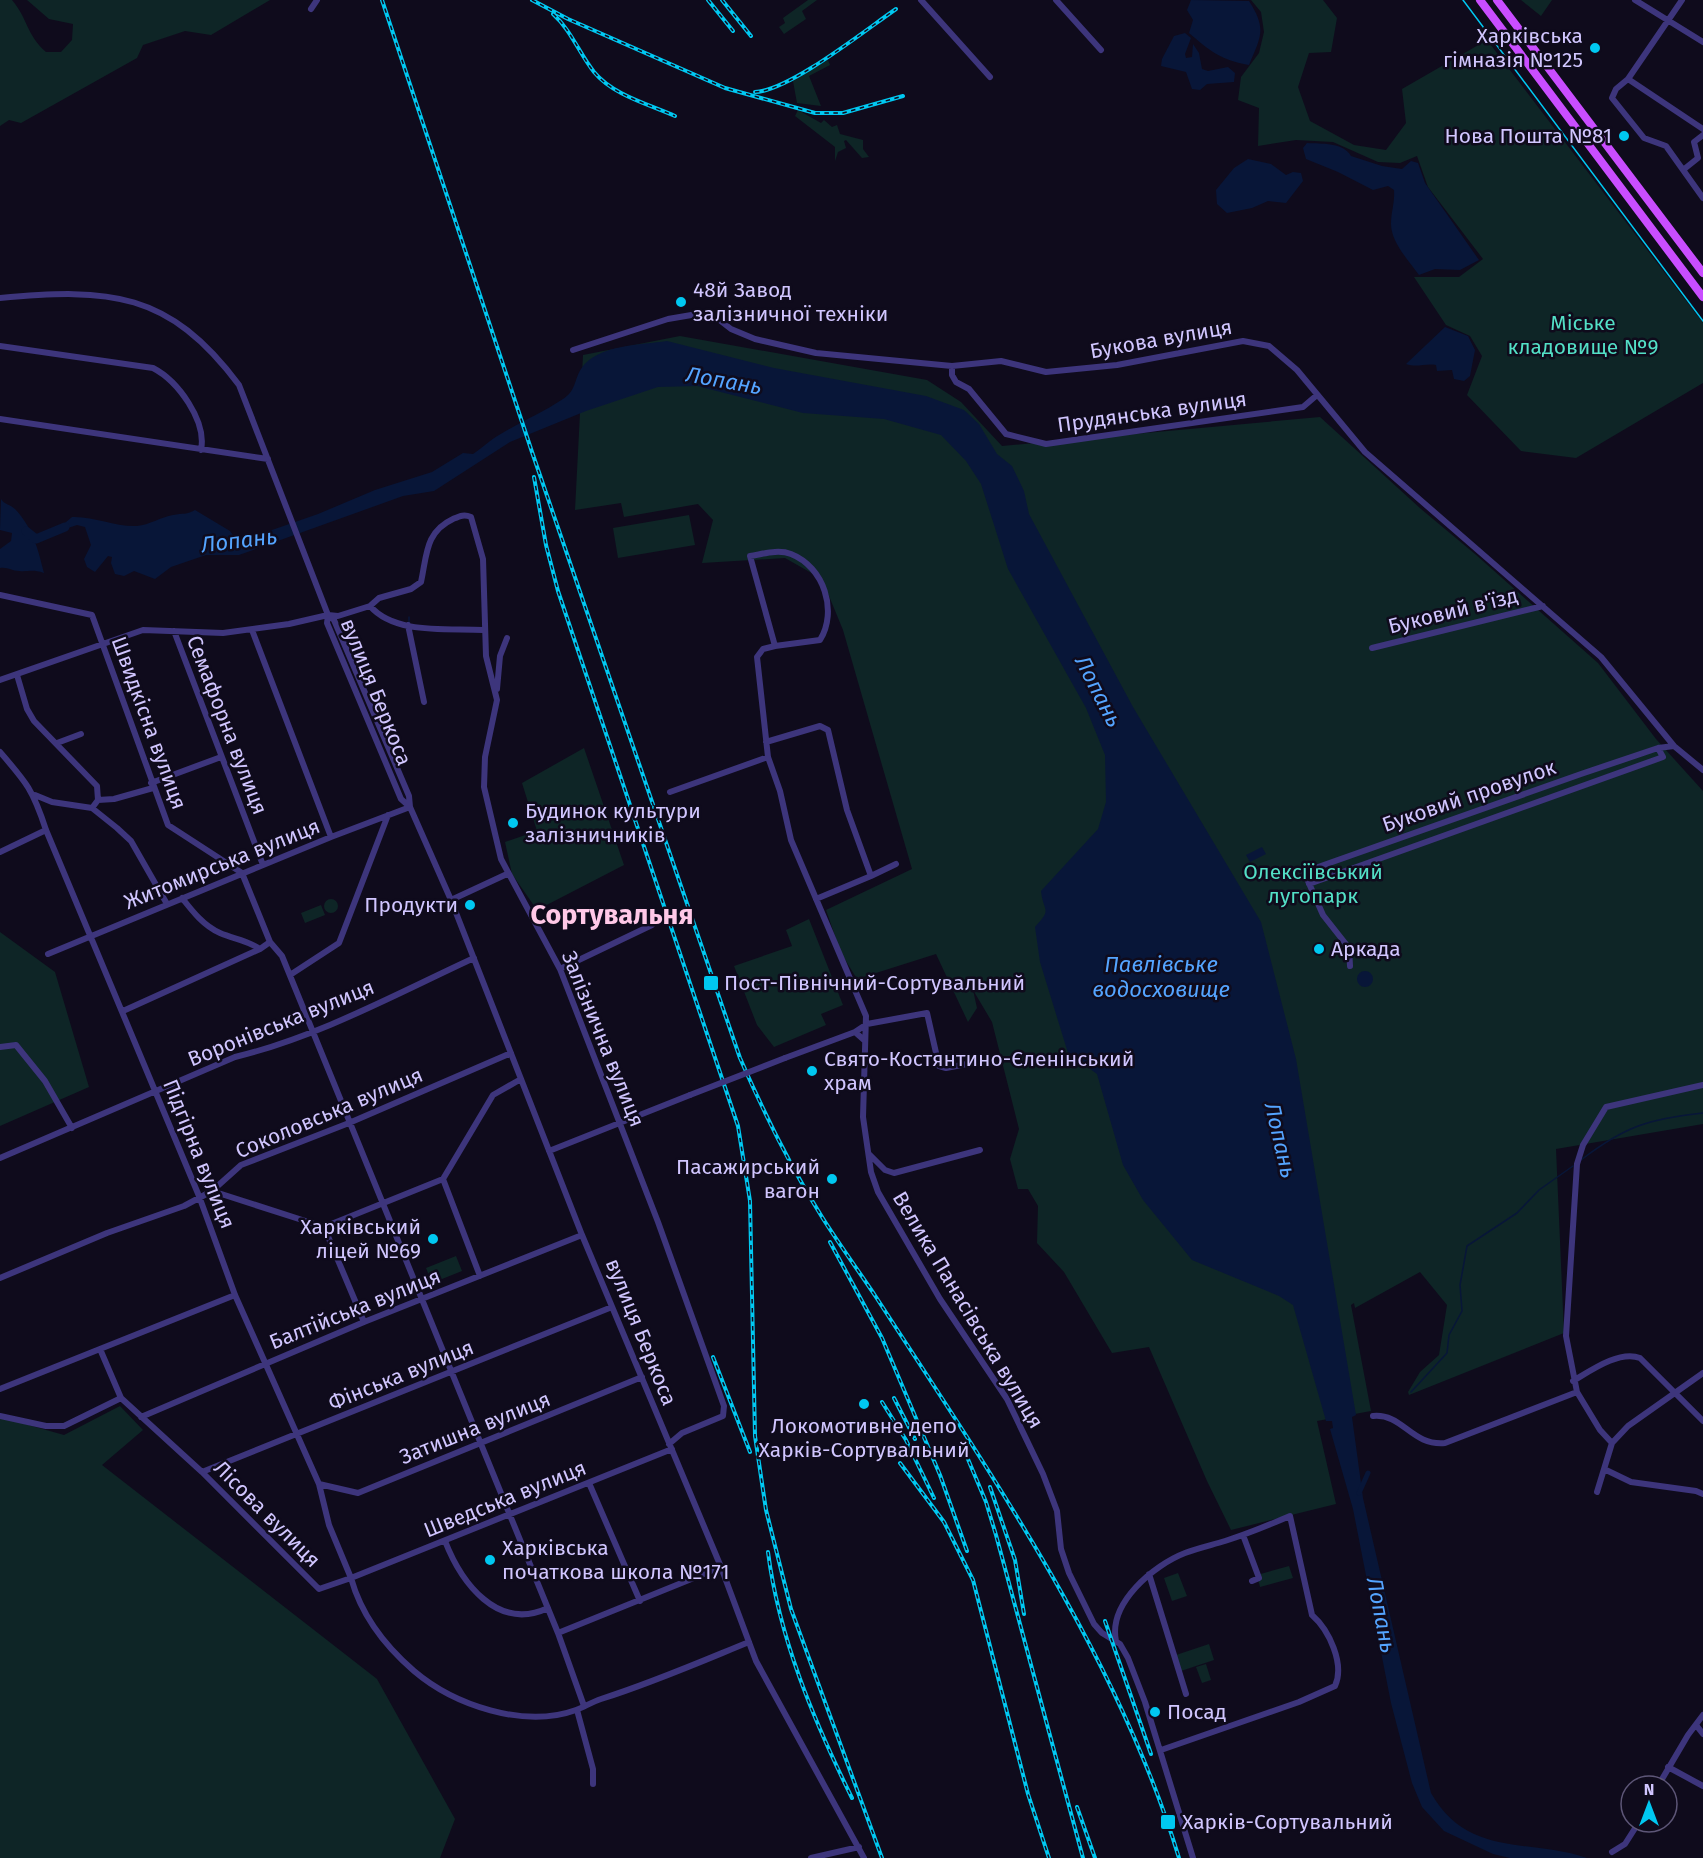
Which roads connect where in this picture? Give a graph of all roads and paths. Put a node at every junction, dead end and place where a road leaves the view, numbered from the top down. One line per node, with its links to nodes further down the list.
1 (317, 0): 8 (street)
2 (921, 0): 12 (street)
3 (1056, 0): 11 (street)
4 (1480, 0): 20 (main road)
5 (1635, 0): 9 (street)
6 (1682, 0): 9 (street)
7 (1502, 2): 19 (main road)
8 (311, 9)
9 (1669, 20): 10 (street); 13 (street)
10 (1703, 42)
11 (1101, 50)
12 (990, 77)
13 (1628, 79): 14 (street); 17 (street)
14 (1703, 129)
15 (1703, 135): 16 (street)
16 (1701, 159): 17 (street)
17 (1683, 170): 18 (street)
18 (1703, 198)
19 (1703, 273)
20 (1703, 297)
21 (0, 298): 28 (street, вулиця Беркоса)
22 (0, 346): 27 (street)
23 (573, 350): 24 (street, Букова вулиця)
24 (952, 366): 25 (street, Букова вулиця); 25 (street, Прудянська вулиця)
25 (1317, 395): 31 (street, Букова вулиця)
26 (0, 419): 27 (street)
27 (201, 450): 28 (street)
28 (268, 459): 32 (street, вулиця Беркоса)
29 (0, 595): 38 (street, Швидкісна вулиця)
30 (370, 606): 32 (street); 33 (street); 35 (street, Залізнична вулиця)
31 (1543, 606): 40 (street, Буковий в'їзд); 48 (street, Букова вулиця)
32 (328, 615): 34 (street); 58 (street, вулиця Беркоса)
33 (409, 625): 35 (street); 44 (street)
34 (252, 630): 36 (street); 62 (street)
35 (483, 630): 43 (street, Залізнична вулиця)
36 (174, 631): 38 (street); 51 (street, Семафорна вулиця)
37 (507, 638): 43 (street)
38 (103, 642): 41 (street); 54 (street, Швидкісна вулиця)
39 (775, 646): 39 (street); 46 (street, Велика Панасівська вулиця)
40 (1372, 648)
41 (16, 675): 42 (street); 47 (street)
42 (0, 680)
43 (496, 693): 67 (street, Залізнична вулиця)
44 (424, 702)
45 (81, 734): 47 (street)
46 (766, 742): 52 (street, Велика Панасівська вулиця); 68 (street)
47 (57, 743): 57 (street)
48 (1674, 746): 49 (street, Буковий провулок); 53 (street, Букова вулиця)
49 (1658, 748): 69 (street, Буковий провулок); 69 (street, Буковий провулок)
50 (0, 752): 56 (street, Підгірна вулиця)
51 (221, 757): 54 (street); 65 (street, Семафорна вулиця)
52 (768, 757): 55 (street); 71 (street, Велика Панасівська вулиця)
53 (1703, 770)
54 (152, 785): 57 (street); 66 (street, Швидкісна вулиця)
55 (670, 792)
56 (35, 795): 59 (street); 61 (street, Підгірна вулиця)
57 (98, 800): 59 (street)
58 (410, 807): 60 (street, Житомирська вулиця); 72 (street, вулиця Беркоса)
59 (92, 808): 73 (street)
60 (388, 815): 62 (street, Житомирська вулиця); 82 (street)
61 (46, 830): 63 (street); 75 (street, Підгірна вулиця)
62 (331, 837): 65 (street, Житомирська вулиця)
63 (0, 852)
64 (896, 864): 68 (street)
65 (263, 865): 66 (street, Житомирська вулиця)
66 (242, 873): 70 (street, Житомирська вулиця); 76 (street)
67 (507, 874): 72 (street); 81 (street, Залізнична вулиця)
68 (871, 876): 71 (street)
69 (1309, 884): 80 (street)
70 (182, 898): 73 (street, Житомирська вулиця); 77 (street)
71 (816, 899): 84 (street, Велика Панасівська вулиця)
72 (451, 900): 79 (street, вулиця Беркоса)
73 (167, 904): 75 (street, Житомирська вулиця)
74 (652, 925): 81 (street)
75 (92, 935): 78 (street, Житомирська вулиця); 83 (street, Підгірна вулиця)
76 (270, 942): 77 (street); 82 (street)
77 (260, 949): 83 (street)
78 (48, 954)
79 (474, 958): 85 (street, Воронівська вулиця); 89 (street, вулиця Беркоса)
80 (1350, 966)
81 (560, 969): 95 (street, Залізнична вулиця)
82 (290, 975): 85 (street)
83 (123, 1011): 93 (street, Підгірна вулиця)
84 (867, 1024): 86 (street); 87 (street, Велика Панасівська вулиця); 90 (street)
85 (312, 1032): 93 (street, Воронівська вулиця); 94 (street)
86 (855, 1032): 87 (street); 95 (street, bridge)
87 (864, 1040): 99 (street, Велика Панасівська вулиця)
88 (0, 1047): 96 (street)
89 (511, 1053): 91 (street, вулиця Беркоса); 94 (street, Соколовська вулиця)
90 (972, 1063)
91 (521, 1079): 98 (street, вулиця Беркоса); 101 (street)
92 (1703, 1085): 118 (street)
93 (155, 1093): 96 (street, Воронівська вулиця); 103 (street, Підгірна вулиця)
94 (349, 1123): 102 (street, Соколовська вулиця); 104 (street)
95 (619, 1123): 98 (street); 123 (street, Залізнична вулиця)
96 (72, 1128): 100 (street, Воронівська вулиця)
97 (980, 1150): 99 (street, Велика Панасівська вулиця)
98 (549, 1151): 106 (street, вулиця Беркоса)
99 (868, 1154): 148 (street, Велика Панасівська вулиця)
100 (0, 1158)
101 (443, 1179): 104 (street); 107 (street)
102 (212, 1191): 103 (street, Соколовська вулиця); 105 (street)
103 (199, 1196): 108 (street, Соколовська вулиця); 109 (street, Підгірна вулиця)
104 (382, 1203): 105 (street); 110 (street)
105 (324, 1227): 112 (street)
106 (582, 1235): 107 (street, Балтійська вулиця); 111 (street, вулиця Беркоса)
107 (480, 1276): 110 (street, Балтійська вулиця)
108 (0, 1278)
109 (235, 1295): 113 (street); 114 (street, Підгірна вулиця)
110 (421, 1299): 112 (street, Балтійська вулиця); 115 (street)
111 (612, 1307): 115 (street, Фінська вулиця); 117 (street, вулиця Беркоса)
112 (364, 1322): 114 (street, Балтійська вулиця)
113 (100, 1349): 119 (street); 122 (street, Лісова вулиця)
114 (266, 1363): 126 (street, Балтійська вулиця); 128 (street, Підгірна вулиця)
115 (451, 1372): 128 (street, Фінська вулиця); 130 (street)
116 (1703, 1373): 121 (street)
117 (642, 1377): 130 (street, Затишна вулиця); 131 (street, вулиця Беркоса)
118 (1573, 1381): 120 (street); 121 (street)
119 (0, 1389)
120 (1577, 1392): 125 (street); 129 (street)
121 (1674, 1394): 127 (street); 129 (street)
122 (121, 1398): 124 (street); 126 (street, Лісова вулиця)
123 (724, 1406): 131 (street, Шведська вулиця)
124 (0, 1416)
125 (1373, 1416)
126 (141, 1417): 133 (street, Лісова вулиця)
127 (1703, 1421)
128 (297, 1435): 133 (street, Фінська вулиця); 135 (street, Підгірна вулиця)
129 (1612, 1443): 132 (street)
130 (481, 1444): 135 (street, Затишна вулиця); 138 (street)
131 (670, 1446): 134 (street, Шведська вулиця); 141 (street, вулиця Беркоса)
132 (1604, 1469): 136 (street); 137 (street)
133 (202, 1472): 143 (street, Лісова вулиця)
134 (589, 1483): 138 (street, Шведська вулиця); 145 (street)
135 (319, 1484): 143 (street, Підгірна вулиця)
136 (1597, 1492)
137 (1703, 1494)
138 (510, 1516): 140 (street, Шведська вулиця); 146 (street)
139 (1243, 1535): 142 (street); 144 (street); 156 (street)
140 (445, 1541): 143 (street, Шведська вулиця); 146 (street)
141 (721, 1567): 145 (street); 149 (street, вулиця Беркоса)
142 (1149, 1574): 148 (street); 150 (street)
143 (351, 1578): 152 (street)
144 (1252, 1581)
145 (640, 1600): 147 (street)
146 (548, 1608): 147 (street)
147 (558, 1633): 151 (street)
148 (1116, 1641): 156 (street, Велика Панасівська вулиця)
149 (749, 1642): 151 (street); 162 (street, вулиця Беркоса)
150 (1186, 1694)
151 (584, 1706): 152 (street)
152 (577, 1710): 159 (street)
153 (1703, 1715): 154 (street)
154 (1696, 1725): 155 (street); 157 (street)
155 (1703, 1734)
156 (1161, 1750): 166 (street, Велика Панасівська вулиця)
157 (1668, 1767): 158 (street); 160 (street)
158 (1664, 1774)
159 (593, 1784)
160 (1703, 1786)
161 (1631, 1834): 163 (street)
162 (859, 1847): 164 (street); 165 (street, вулиця Беркоса)
163 (1612, 1852)
164 (811, 1858)
165 (864, 1858)
166 (1193, 1858)

